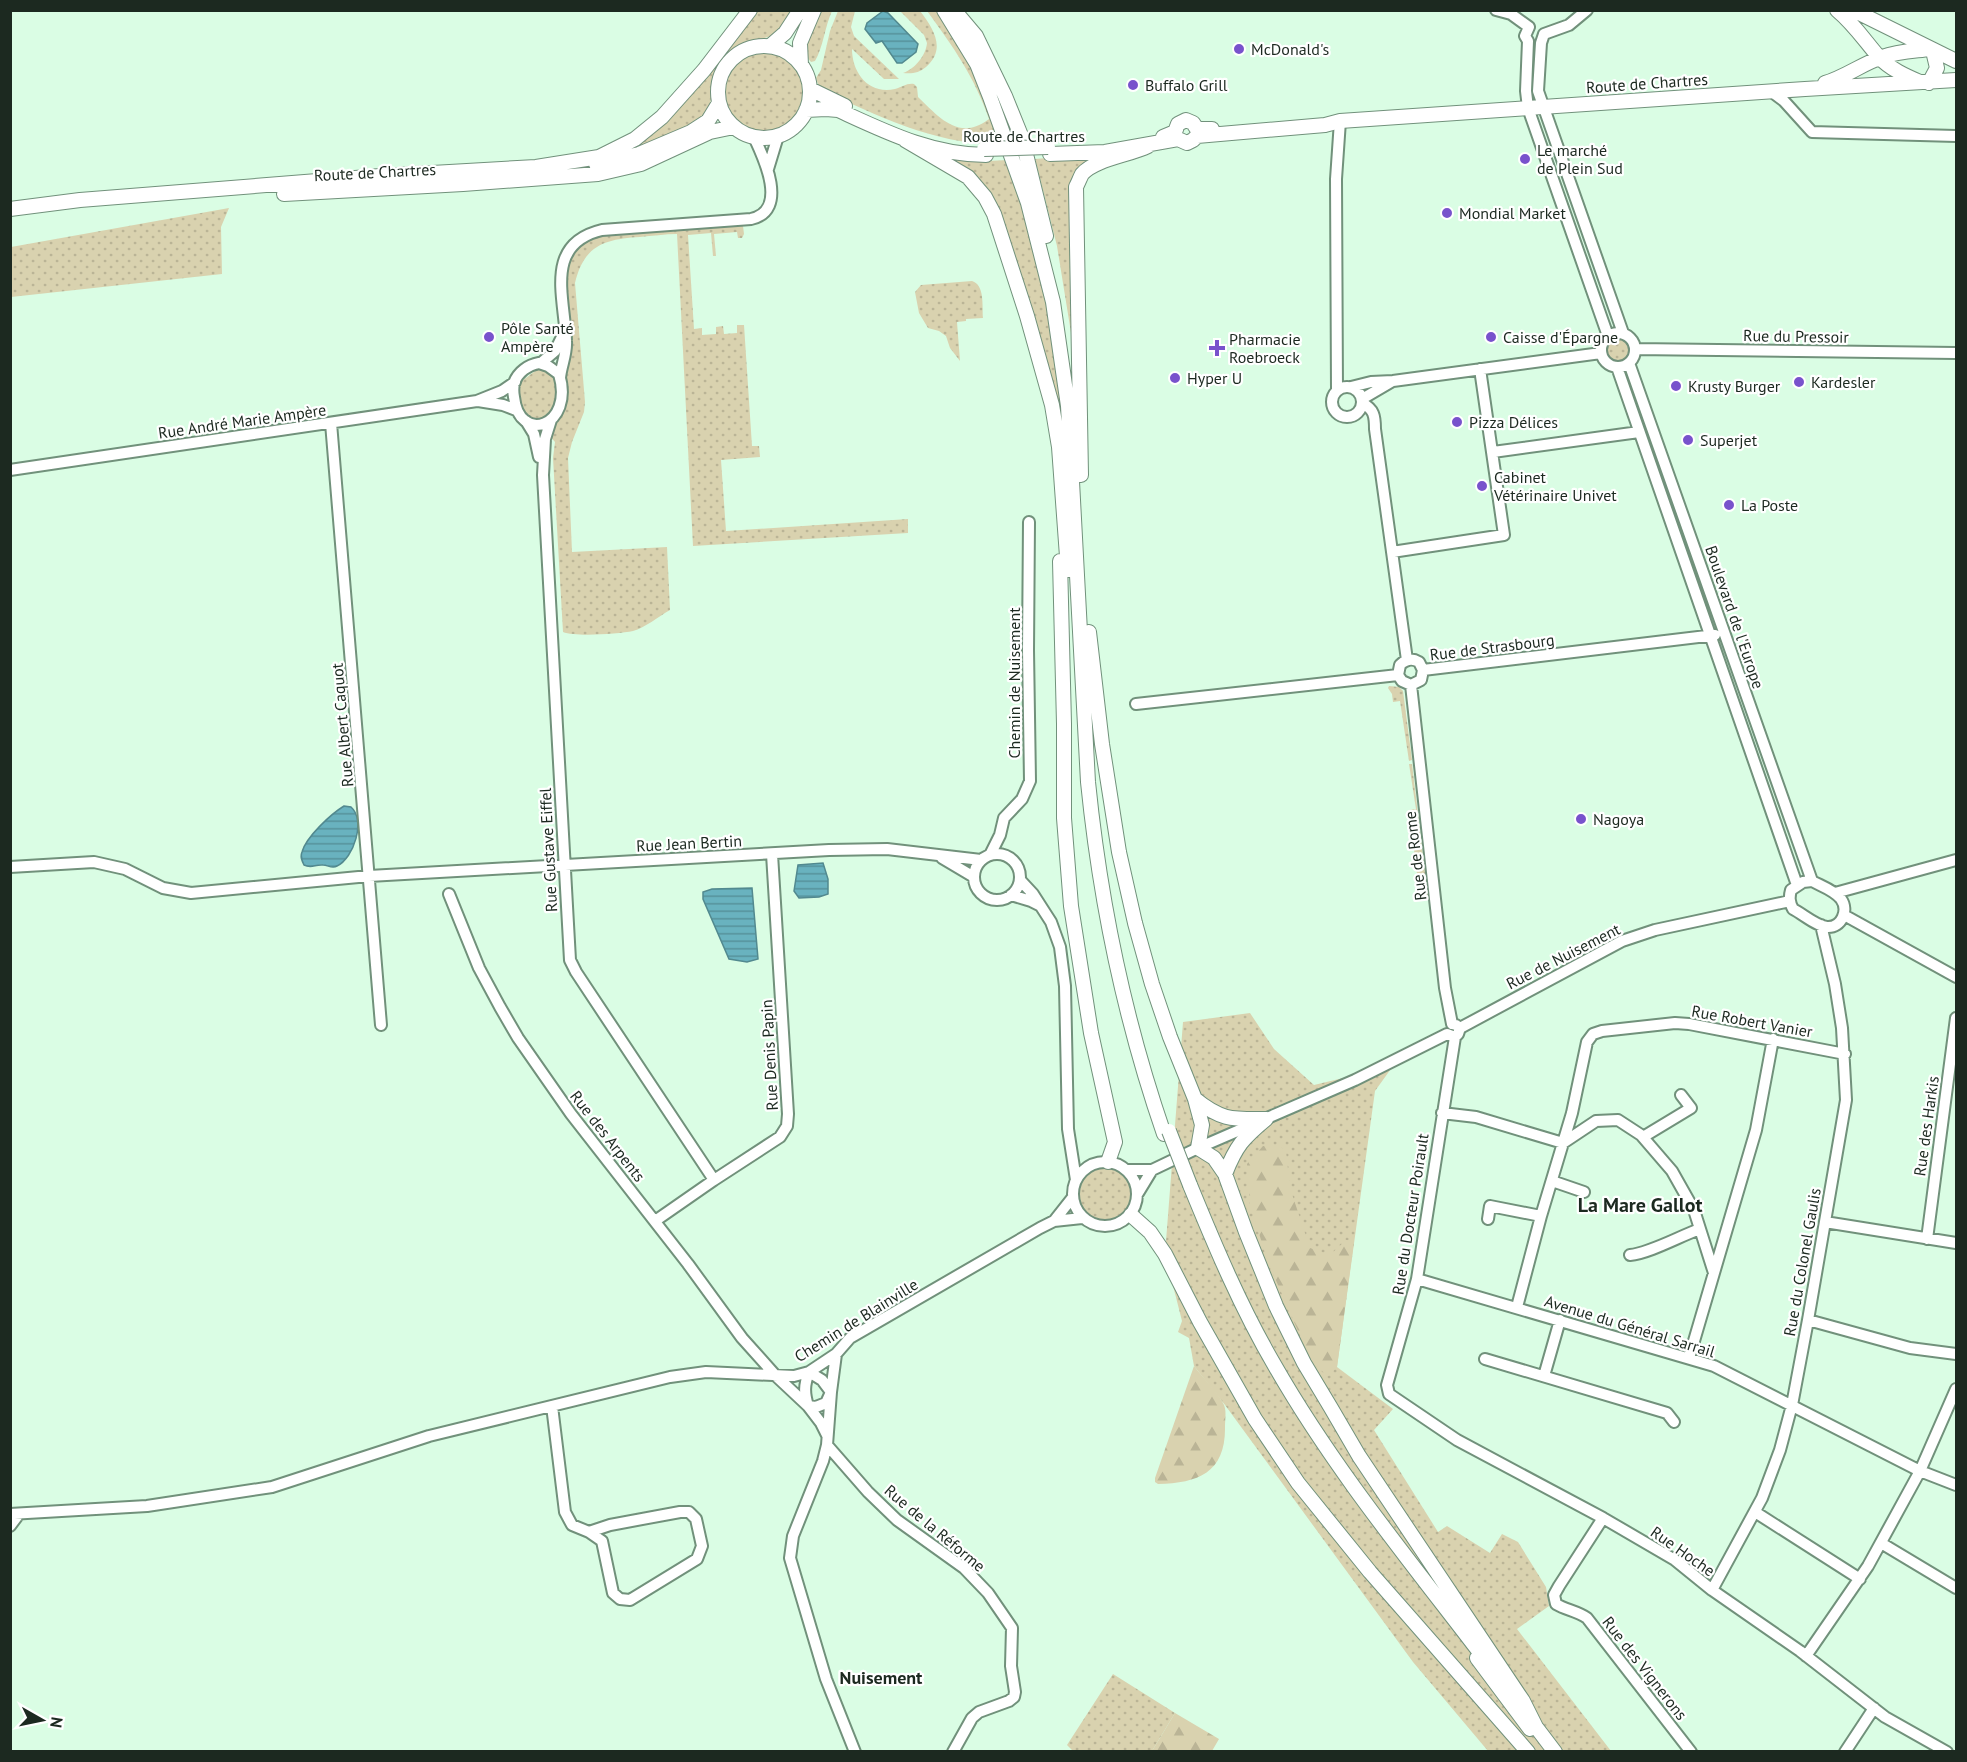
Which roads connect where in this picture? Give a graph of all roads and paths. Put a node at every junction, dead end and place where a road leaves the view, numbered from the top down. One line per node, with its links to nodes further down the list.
1 (750, 10): 42 (main road)
2 (800, 10): 17 (main road)
3 (814, 10): 21 (main road)
4 (944, 10): 104 (main road)
5 (954, 10): 13 (main road)
6 (960, 10): 13 (main road)
7 (1496, 10): 12 (street)
8 (1587, 10): 15 (street)
9 (1837, 10): 14 (main road)
10 (1853, 10): 11 (main road)
11 (1877, 23): 14 (main road); 18 (main road)
12 (1529, 27): 15 (street); 16 (street)
13 (976, 36): 69 (main road)
14 (1863, 36): 19 (main road); 22 (main road)
15 (1542, 38): 16 (street); 29 (street)
16 (1528, 41): 29 (street)
17 (770, 46): 21 (main road); 28 (main road)
18 (1932, 50): 19 (main road); 20 (main road); 24 (main road)
19 (1880, 58): 22 (main road); 24 (main road)
20 (1956, 61)
21 (801, 65): 25 (main road)
22 (1855, 70): 26 (main road)
23 (1956, 80): 24 (main road, Route de Chartres)
24 (1926, 83): 26 (main road, Route de Chartres)
25 (810, 89): 30 (main road); 41 (main road, Route de Chartres)
26 (1805, 89): 27 (main road, Route de Chartres)
27 (1772, 92): 29 (main road, Route de Chartres); 36 (street)
28 (719, 103): 32 (main road); 42 (main road)
29 (1535, 107): 31 (main road, Route de Chartres); 44 (street); 45 (street)
30 (806, 110): 34 (main road); 38 (main road, Route de Chartres)
31 (1340, 121): 33 (main road, Route de Chartres); 62 (street)
32 (734, 127): 37 (main road); 47 (main road, Route de Chartres)
33 (1197, 132): 35 (main road, Route de Chartres); 35 (main road, Route de Chartres)
34 (778, 136): 37 (main road); 43 (street)
35 (1176, 136): 39 (main road, Route de Chartres); 40 (main road, Route de Chartres)
36 (1956, 136)
37 (754, 137): 43 (street)
38 (906, 140): 41 (main road, Route de Chartres); 61 (main road)
39 (1148, 146): 40 (main road, Route de Chartres); 69 (main road)
40 (1049, 150): 41 (main road, Route de Chartres)
41 (985, 152)
42 (536, 167): 46 (main road)
43 (768, 169): 48 (street)
44 (1567, 177): 45 (street); 49 (street)
45 (1554, 181): 50 (street)
46 (10, 209)
47 (10, 217)
48 (565, 330): 54 (street); 58 (street)
49 (1623, 333): 50 (street); 51 (street)
50 (1608, 336): 52 (street)
51 (1635, 349): 53 (street, Rue du Pressoir); 55 (street)
52 (1601, 353): 56 (street); 57 (street)
53 (1956, 353)
54 (541, 363): 58 (street); 60 (street)
55 (1629, 363): 56 (street); 77 (street, Boulevard de l'Europe)
56 (1617, 367): 70 (street, Boulevard de l'Europe)
57 (1480, 369): 59 (street); 71 (street)
58 (560, 378): 66 (street)
59 (1394, 381): 62 (street); 64 (street)
60 (515, 382): 63 (street, Rue André Marie Ampère); 65 (street)
61 (1046, 382): 104 (main road); 120 (main road)
62 (1344, 388): 64 (street); 64 (street)
63 (477, 401): 65 (street, Rue André Marie Ampère); 68 (street, Rue André Marie Ampère)
64 (1361, 405): 75 (street)
65 (516, 410): 67 (street)
66 (551, 420): 67 (street); 73 (street, Rue Gustave Eiffel)
67 (526, 421): 73 (street, Rue Gustave Eiffel)
68 (331, 423): 72 (street, Rue André Marie Ampère); 92 (street, Rue Albert Caquot)
69 (1079, 424): 76 (main road)
70 (1639, 432): 71 (street); 78 (street, Boulevard de l'Europe)
71 (1493, 452): 75 (street)
72 (10, 470)
73 (543, 475): 90 (street, Rue Gustave Eiffel)
74 (1029, 522): 84 (street, Chemin de Nuisement)
75 (1392, 552): 79 (street)
76 (1089, 632): 112 (main road); 115 (main road)
77 (1724, 632): 78 (street, Rue de Strasbourg); 95 (street, Boulevard de l'Europe)
78 (1710, 636): 80 (street, Rue de Strasbourg); 96 (street, Boulevard de l'Europe)
79 (1407, 660): 80 (street, Rue de Strasbourg); 81 (street, Rue de Strasbourg)
80 (1423, 670): 82 (street)
81 (1398, 675): 82 (street); 83 (street)
82 (1410, 685): 108 (street, Rue de Rome)
83 (1136, 704)
84 (1000, 835): 87 (street); 88 (street, Chemin de Nuisement)
85 (772, 854): 86 (street, Rue Jean Bertin); 90 (street, Rue Jean Bertin); 125 (street, Rue Denis Papin)
86 (937, 855): 88 (street, Rue Jean Bertin); 93 (street, Rue Jean Bertin)
87 (1005, 855): 88 (street); 94 (street)
88 (986, 857): 93 (street)
89 (1956, 860): 97 (street)
90 (564, 865): 92 (street, Rue Jean Bertin); 125 (street, Rue Gustave Eiffel)
91 (10, 867): 92 (street, Rue Jean Bertin)
92 (369, 876): 107 (street, Rue Albert Caquot)
93 (974, 877): 99 (street)
94 (1020, 880): 99 (street); 101 (street)
95 (1812, 881): 96 (street); 97 (street)
96 (1797, 885): 100 (street)
97 (1835, 893): 102 (street)
98 (448, 894): 136 (street, Rue des Arpents)
99 (1011, 895): 101 (street)
100 (1790, 902): 103 (street); 108 (street, Rue de Nuisement)
101 (1042, 907): 119 (street)
102 (1844, 915): 103 (street); 105 (street)
103 (1821, 925): 110 (street, Rue du Colonel Gaulis)
104 (1118, 970): 115 (main road)
105 (1956, 978)
106 (1956, 1018): 140 (street, Rue des Harkis)
107 (381, 1025)
108 (1453, 1031): 113 (street, Rue du Docteur Poirault); 114 (street, Rue de Nuisement)
109 (1773, 1039): 110 (street, Rue Robert Vanier); 117 (street, Rue Robert Vanier); 143 (street)
110 (1845, 1054): 138 (street, Rue du Colonel Gaulis)
111 (1681, 1095): 116 (street)
112 (1195, 1099): 114 (main road); 118 (main road)
113 (1442, 1113): 117 (street); 144 (street, Rue du Docteur Poirault)
114 (1266, 1119): 118 (street, Rue de Nuisement); 124 (main road)
115 (1167, 1133): 128 (main road, bridge)
116 (1643, 1137): 117 (street); 139 (street)
117 (1563, 1143): 127 (street, Rue Robert Vanier)
118 (1198, 1148): 123 (street, Rue de Nuisement); 124 (main road)
119 (1071, 1152): 121 (street); 126 (street)
120 (1107, 1162): 121 (street); 122 (street)
121 (1092, 1165): 126 (street)
122 (1127, 1170): 123 (street, Rue de Nuisement); 129 (street)
123 (1152, 1170): 129 (street)
124 (1225, 1174): 176 (main road)
125 (714, 1180): 136 (street, Rue Denis Papin)
126 (1076, 1180): 131 (street)
127 (1552, 1181): 130 (street); 133 (street, Rue Robert Vanier)
128 (1187, 1185): 176 (main road); 180 (main road)
129 (1138, 1192): 132 (street)
130 (1584, 1192)
131 (1073, 1197): 134 (street); 137 (street, Chemin de Blainville)
132 (1131, 1215): 134 (street); 179 (main road)
133 (1541, 1216): 135 (street); 145 (street, Rue Robert Vanier)
134 (1082, 1218): 137 (street, Chemin de Blainville)
135 (1488, 1219)
136 (654, 1221): 153 (street, Rue des Arpents)
137 (1054, 1221): 148 (street, Chemin de Blainville)
138 (1825, 1222): 140 (street); 147 (street, Rue du Colonel Gaulis)
139 (1700, 1228): 142 (street); 143 (street)
140 (1927, 1239): 141 (street)
141 (1956, 1243)
142 (1630, 1255)
143 (1714, 1273): 150 (street)
144 (1417, 1279): 145 (street, Avenue du Général Sarrail); 157 (street, Rue du Docteur Poirault)
145 (1517, 1307): 146 (street, Avenue du Général Sarrail)
146 (1560, 1320): 150 (street, Avenue du Général Sarrail); 154 (street)
147 (1808, 1320): 149 (street); 158 (street, Rue du Colonel Gaulis)
148 (836, 1354): 152 (street, Chemin de Blainville); 156 (street)
149 (1956, 1354)
150 (1689, 1358): 158 (street, Avenue du Général Sarrail)
151 (1485, 1359): 154 (street)
152 (809, 1372): 153 (street, Chemin de Blainville); 156 (street); 160 (street)
153 (776, 1376): 159 (street, Chemin de Blainville); 160 (street, Rue des Arpents)
154 (1544, 1376): 161 (street)
155 (1956, 1389): 163 (street)
156 (831, 1392): 160 (street); 162 (street)
157 (1389, 1394): 167 (street, Rue Hoche)
158 (1792, 1405): 163 (street, Avenue du Général Sarrail); 165 (street, Rue du Colonel Gaulis)
159 (552, 1406): 166 (street, Chemin de Blainville); 169 (street)
160 (808, 1406): 162 (street, Rue des Arpents)
161 (1674, 1422)
162 (827, 1440): 177 (street); 178 (street, Rue de la Réforme)
163 (1920, 1471): 164 (street, Avenue du Général Sarrail); 170 (street)
164 (1956, 1485)
165 (1755, 1512): 171 (street); 173 (street, Rue du Colonel Gaulis)
166 (15, 1514): 168 (street)
167 (1603, 1518): 173 (street, Rue Hoche); 182 (street, Rue des Vignerons)
168 (10, 1526)
169 (589, 1532): 169 (street)
170 (1881, 1543): 171 (street); 172 (street)
171 (1860, 1579): 174 (street)
172 (1956, 1588)
173 (1712, 1590): 174 (street, Rue Hoche)
174 (1806, 1656): 175 (street, Rue Hoche)
175 (1874, 1708): 183 (street); 184 (street, Rue Hoche)
176 (1537, 1729): 181 (main road)
177 (855, 1752)
178 (953, 1752)
179 (1528, 1752)
180 (1547, 1752)
181 (1555, 1752)
182 (1691, 1752)
183 (1845, 1752)
184 (1947, 1752)

